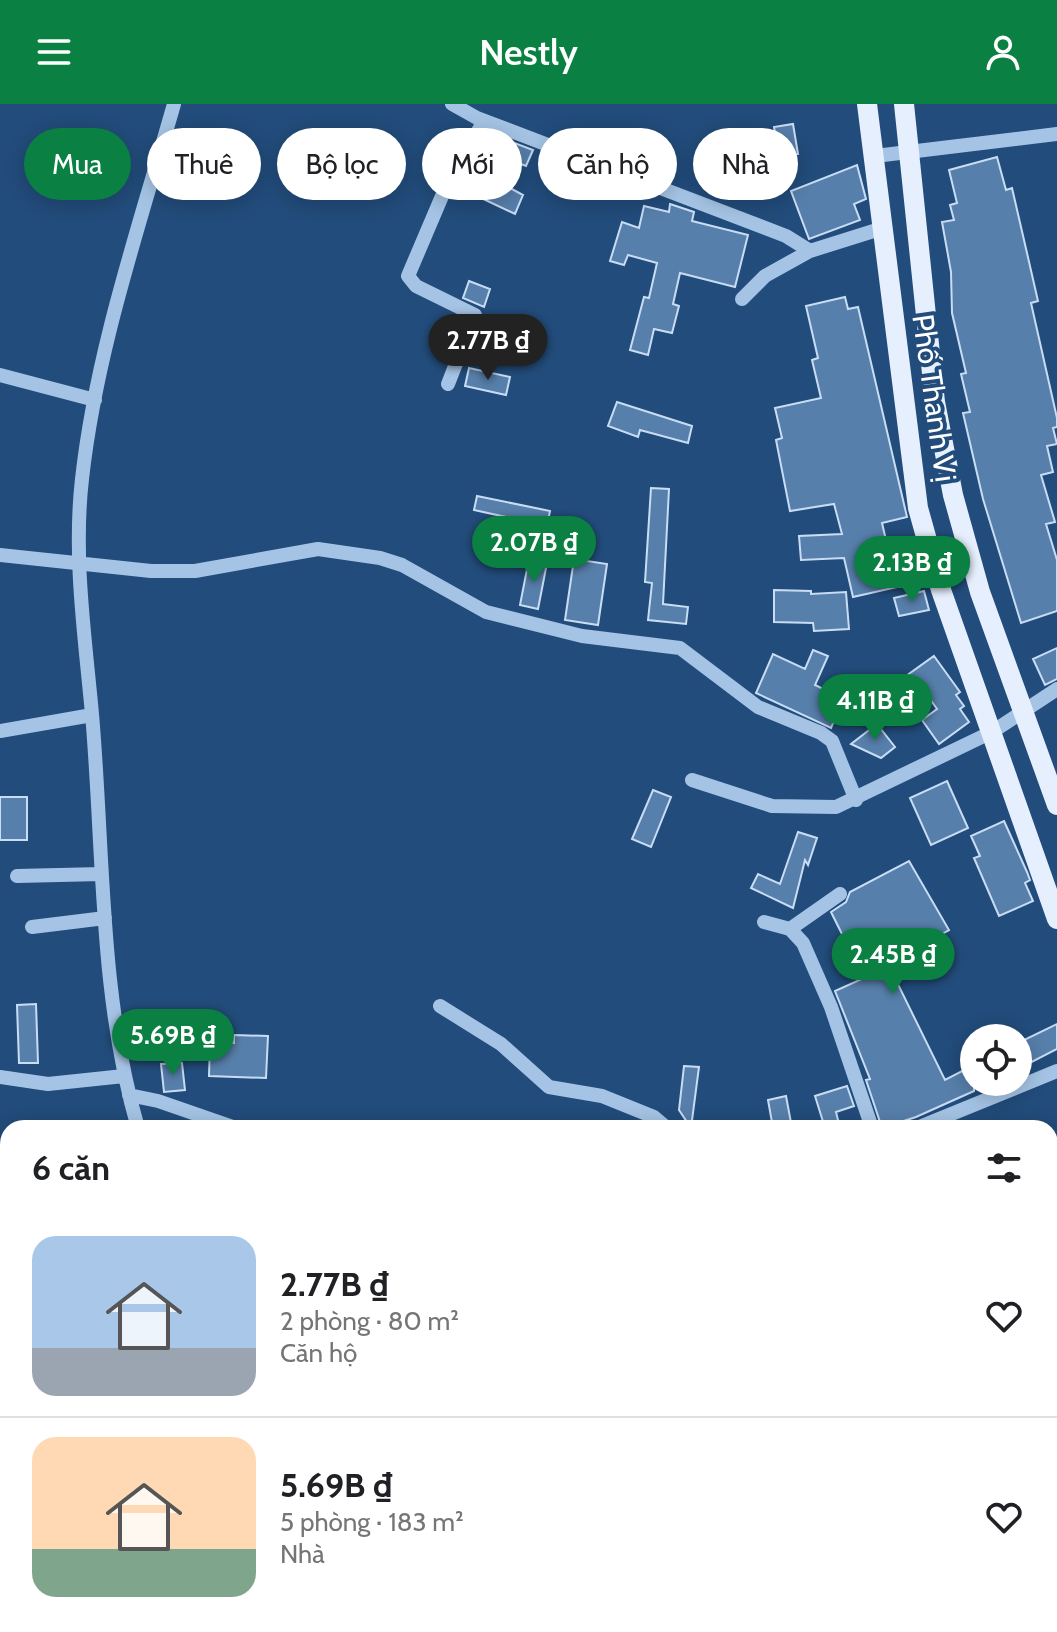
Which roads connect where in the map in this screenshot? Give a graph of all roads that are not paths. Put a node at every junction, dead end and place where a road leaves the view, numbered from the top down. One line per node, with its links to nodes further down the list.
1 (174, 104): 14 (street)
2 (452, 104): 5 (street)
3 (867, 104): 8 (main road, Phố Thanh Vị)
4 (904, 104): 7 (main road, Phố Thanh Vị)
5 (484, 121): 10 (street); 13 (street)
6 (1057, 134): 7 (street)
7 (910, 151): 8 (street); 18 (main road, Phố Thanh Vị)
8 (875, 156): 9 (main road, Phố Thanh Vị)
9 (880, 229): 10 (street); 21 (main road, Phố Thanh Vị)
10 (810, 251): 11 (street)
11 (742, 299)
12 (0, 375): 14 (street)
13 (448, 384)
14 (95, 400): 16 (street)
15 (0, 555): 16 (street)
16 (81, 566): 19 (street); 23 (street)
17 (1057, 689): 18 (street)
18 (1021, 713): 21 (street); 24 (main road, Phố Thanh Vị)
19 (92, 715): 20 (street); 25 (street)
20 (0, 731)
21 (992, 732): 23 (street); 29 (main road, Phố Thanh Vị)
22 (692, 780): 23 (street)
23 (856, 800)
24 (1057, 805)
25 (101, 874): 26 (street); 28 (street)
26 (17, 876)
27 (840, 894): 32 (street)
28 (105, 918): 31 (street); 35 (street)
29 (1057, 919)
30 (764, 922): 32 (street)
31 (32, 927)
32 (790, 929): 41 (street)
33 (440, 1006): 40 (street)
34 (1057, 1071): 42 (street)
35 (124, 1076): 36 (street); 37 (street)
36 (0, 1077)
37 (129, 1095): 38 (street); 39 (street)
38 (136, 1120)
39 (213, 1120)
40 (658, 1120)
41 (869, 1120)
42 (937, 1120)

